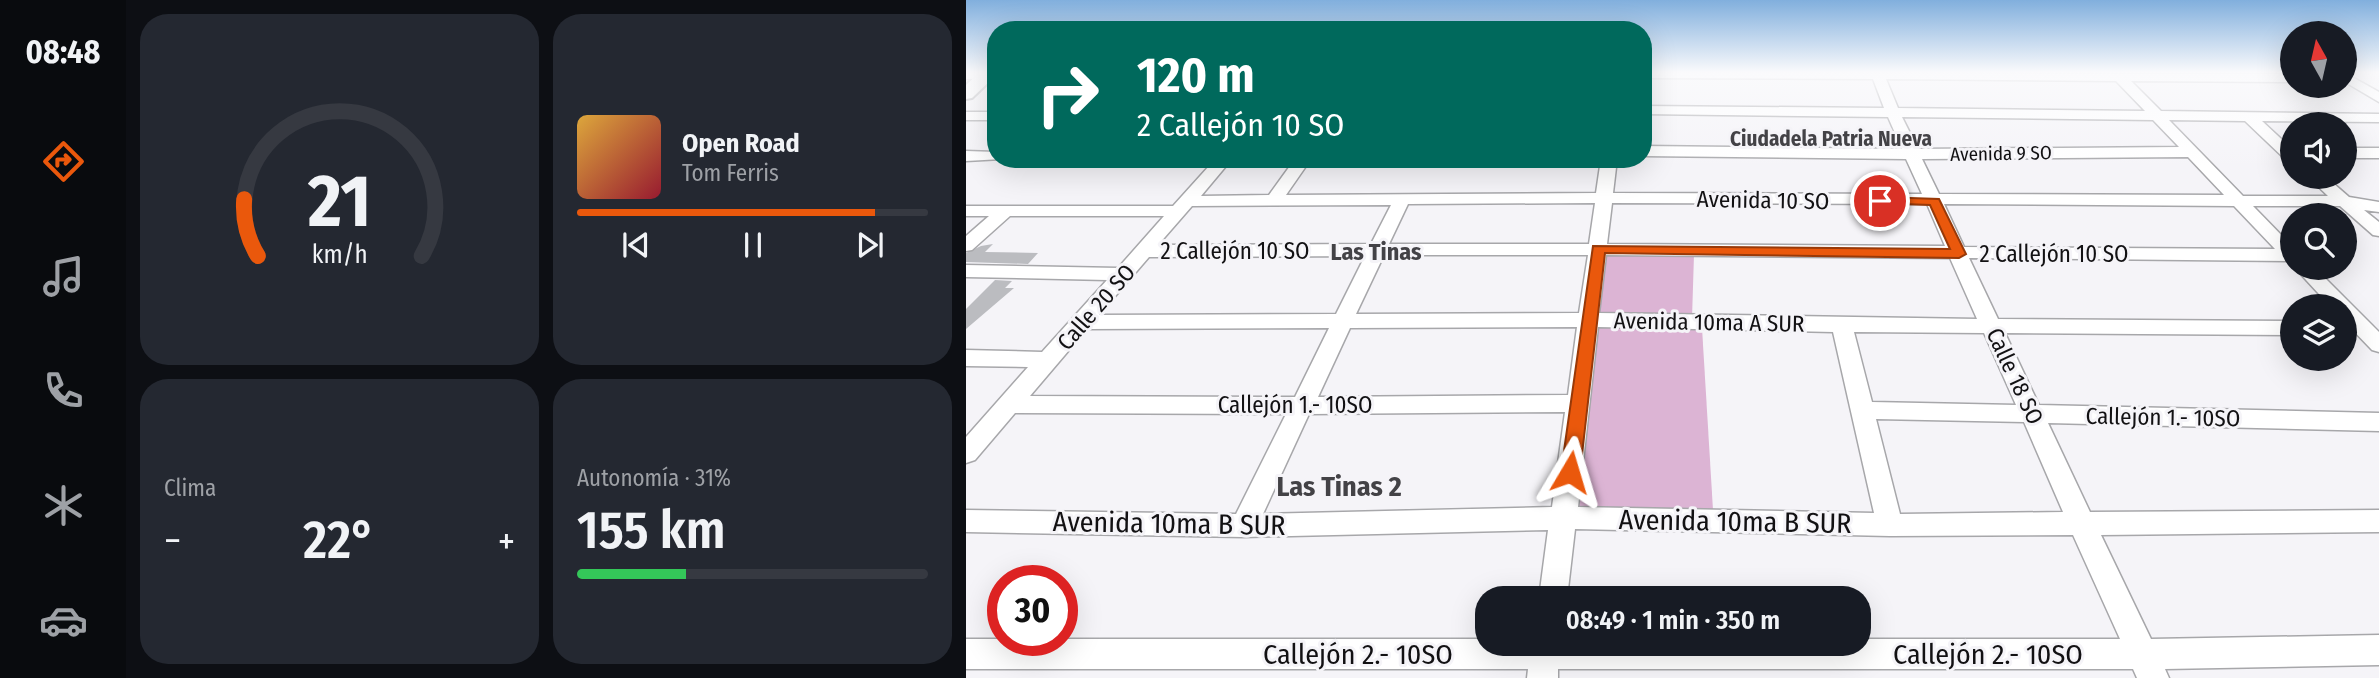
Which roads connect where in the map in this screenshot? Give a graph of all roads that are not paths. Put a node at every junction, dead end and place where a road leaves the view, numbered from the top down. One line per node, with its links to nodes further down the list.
1 (1890, 105): 4 (street, Calle 18 SO)
2 (2146, 105): 7 (street)
3 (1652, 110): 4 (street)
4 (1893, 113): 7 (street); 15 (street, Calle 18 SO)
5 (966, 116): 6 (street)
6 (987, 116)
7 (2157, 117): 8 (street); 12 (street)
8 (2250, 118): 9 (street); 10 (street)
9 (2379, 118)
10 (2280, 145)
11 (1652, 151): 15 (street, Avenida 9 SO)
12 (2190, 152): 15 (street, Avenida 9 SO); 26 (street)
13 (2357, 153): 14 (street)
14 (2379, 153)
15 (1913, 154): 25 (street, Calle 18 SO)
16 (966, 156): 17 (street)
17 (987, 157)
18 (1217, 168): 28 (street, Calle 20 SO)
19 (1297, 168): 23 (street)
20 (1608, 168): 22 (street)
21 (2330, 189): 27 (street)
22 (1605, 198): 24 (street, Avenida 10 SO); 25 (street, Avenida 10 SO); 35 (street)
23 (1273, 201): 24 (street, Avenida 10 SO); 28 (street, Avenida 10 SO)
24 (1402, 201): 37 (street)
25 (1935, 201): 26 (street, Avenida 10 SO); 38 (street, Calle 18 SO)
26 (2240, 201): 27 (street, Avenida 10 SO); 33 (street)
27 (2345, 201): 29 (street, Avenida 10 SO); 32 (street)
28 (1185, 206): 31 (street, Avenida 10 SO); 36 (street, Calle 20 SO)
29 (2379, 207)
30 (966, 211): 31 (street, Avenida 10 SO)
31 (1004, 212): 34 (street)
32 (2379, 231)
33 (2280, 242)
34 (966, 246)
35 (1598, 249): 37 (street, 2 Callejón 10 SO); 38 (street, 2 Callejón 10 SO); 44 (street)
36 (1145, 251): 37 (street, 2 Callejón 10 SO); 41 (street, Calle 20 SO)
37 (1376, 252): 46 (street)
38 (1959, 254): 39 (street, 2 Callejón 10 SO); 48 (street, Calle 18 SO)
39 (2280, 259)
40 (966, 271): 41 (street)
41 (1125, 274): 45 (street, Calle 20 SO)
42 (2316, 280): 43 (street)
43 (2330, 294)
44 (1589, 320): 46 (street, Avenida 10ma A SUR); 47 (street, Avenida 10ma A SUR); 54 (street)
45 (1083, 322): 46 (street, Avenida 10ma A SUR); 53 (street, Calle 20 SO)
46 (1341, 323): 56 (street)
47 (1842, 325): 48 (street, Avenida 10ma A SUR); 57 (street)
48 (1992, 326): 49 (street, Avenida 10ma A SUR); 58 (street, Calle 18 SO)
49 (2280, 328)
50 (2362, 329): 51 (street)
51 (2379, 345)
52 (966, 358): 53 (street)
53 (1049, 360): 55 (street, Calle 20 SO)
54 (1579, 403): 56 (street, Callejón 1.- 10SO); 61 (street)
55 (1010, 404): 56 (street, Callejón 1.- 10SO); 60 (street, Calle 20 SO)
56 (1301, 406): 66 (street)
57 (1862, 410): 58 (street, Callejón 1.- 10SO); 65 (street)
58 (2032, 414): 59 (street, Callejón 1.- 10SO); 64 (street, Calle 18 SO)
59 (2379, 422)
60 (966, 453)
61 (1565, 518): 65 (street, Avenida 10ma B SUR); 66 (street, Avenida 10ma B SUR); 67 (street)
62 (966, 521): 66 (street, Avenida 10ma B SUR)
63 (2379, 521): 64 (street, Avenida 10ma B SUR)
64 (2083, 522): 65 (street, Avenida 10ma B SUR); 71 (street, Calle 18 SO)
65 (1890, 525)
66 (1244, 526)
67 (1555, 586)
68 (2379, 650): 71 (street, Callejón 2.- 10SO)
69 (966, 654): 70 (street, Callejón 2.- 10SO)
70 (1544, 659): 71 (street, Callejón 2.- 10SO)
71 (2148, 666)

